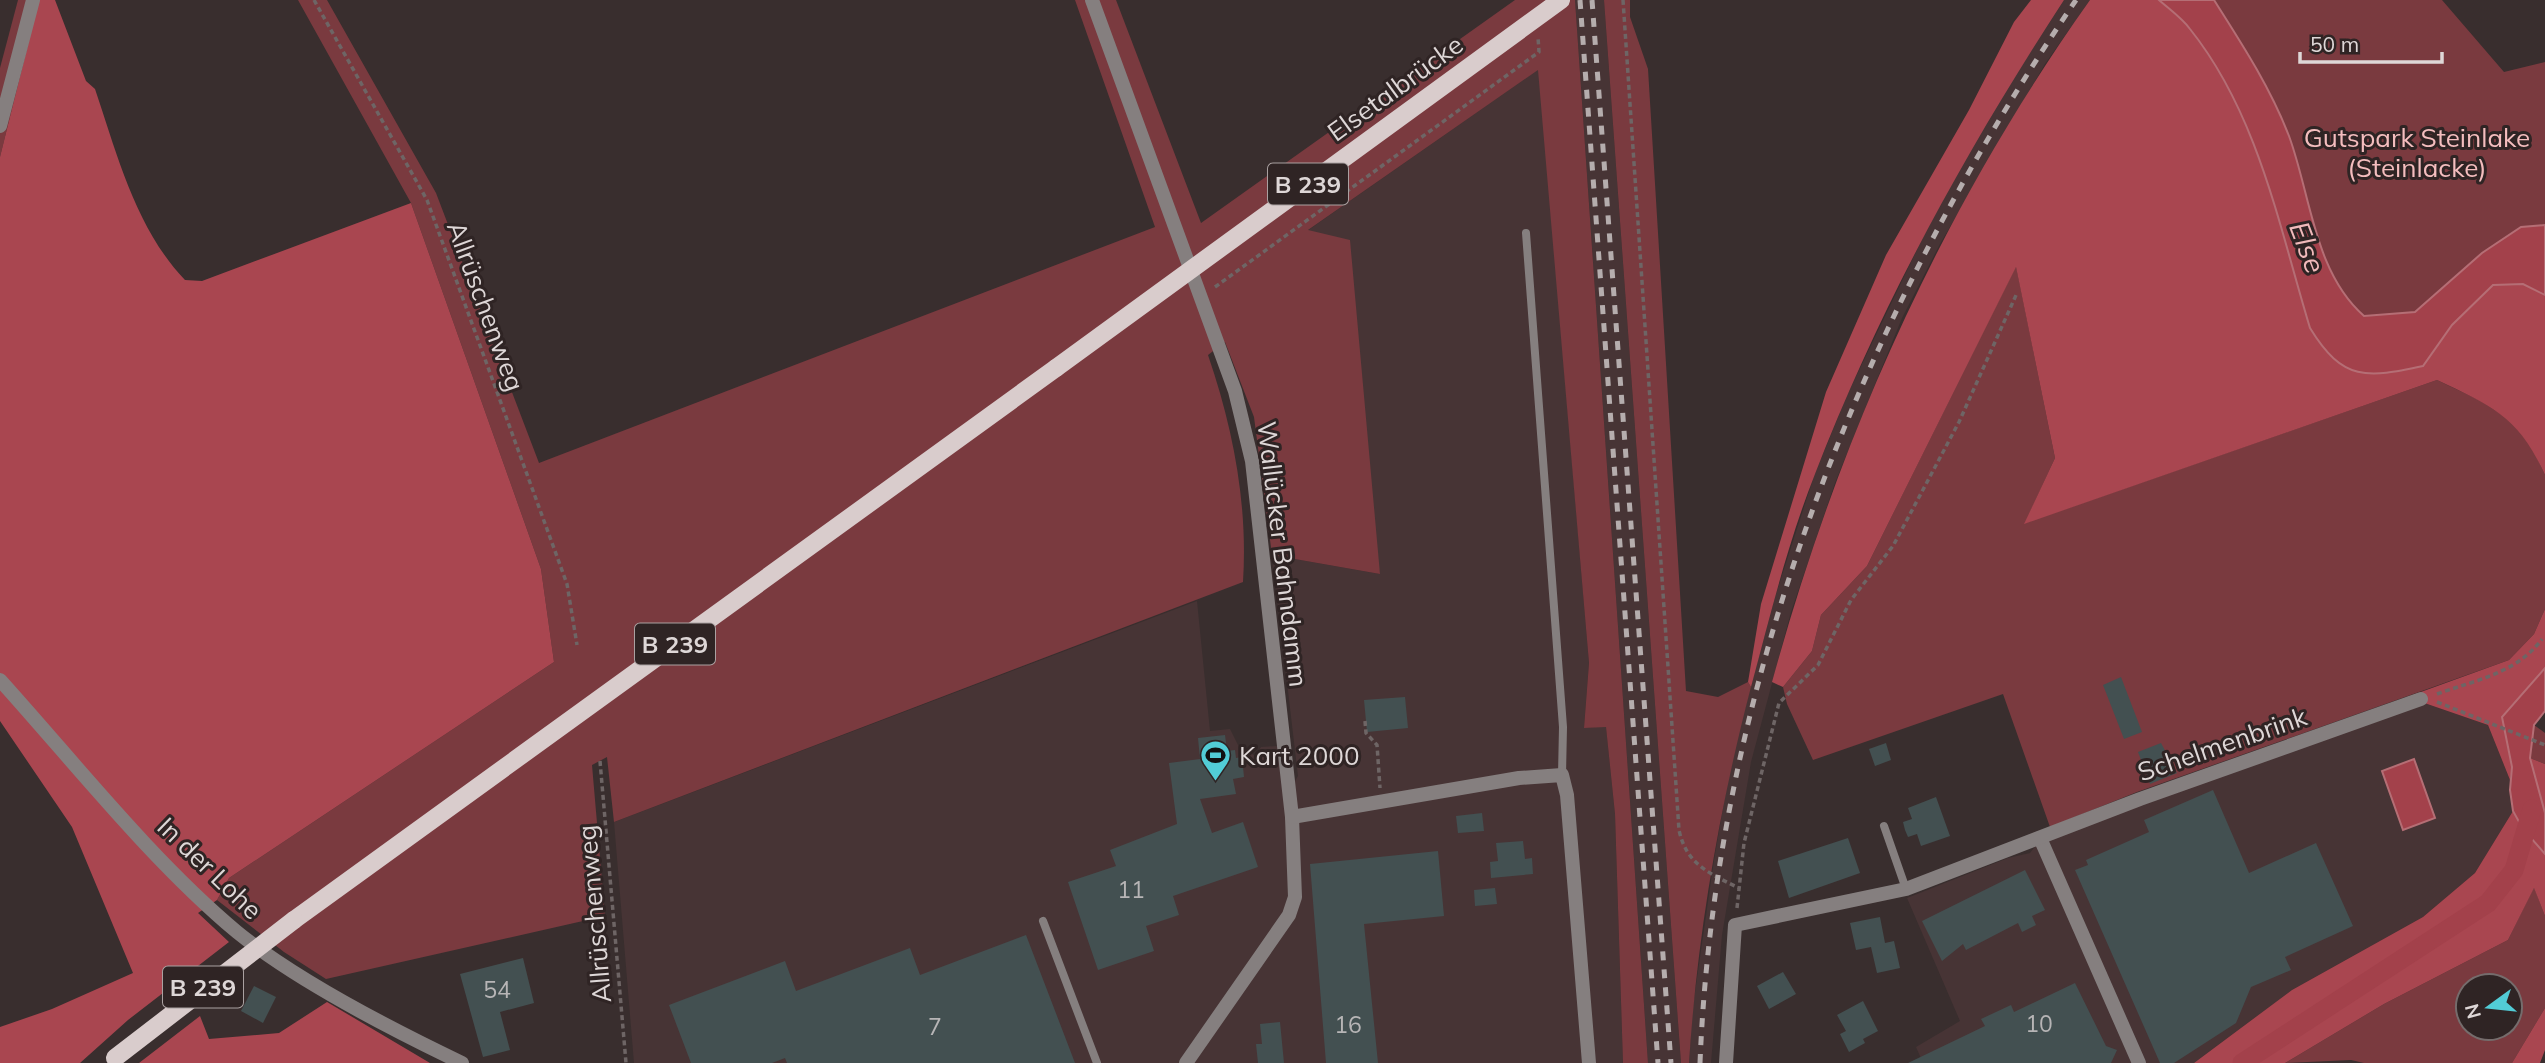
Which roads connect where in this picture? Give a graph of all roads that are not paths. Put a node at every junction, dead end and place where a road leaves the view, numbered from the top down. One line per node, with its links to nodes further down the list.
1 (33, 0): 4 (street)
2 (1092, 0): 9 (street, Wallücker Bahndamm)
3 (1561, 0): 14 (main road, Elsetalbrücke / B 239, bridge)
4 (0, 126)
5 (1526, 233): 8 (lane)
6 (0, 680): 15 (street, In der Lohe)
7 (2421, 699): 11 (street, Schelmenbrink)
8 (1562, 775): 9 (street); 18 (street)
9 (1292, 817): 17 (street, Wallücker Bahndamm)
10 (1884, 826): 12 (lane)
11 (2040, 838): 12 (street, Schelmenbrink); 20 (street)
12 (1906, 889): 19 (street, Schelmenbrink)
13 (1043, 921): 16 (lane)
14 (112, 1061)
15 (462, 1063)
16 (1097, 1063)
17 (1186, 1063)
18 (1589, 1063)
19 (1726, 1063)
20 (2139, 1063)

